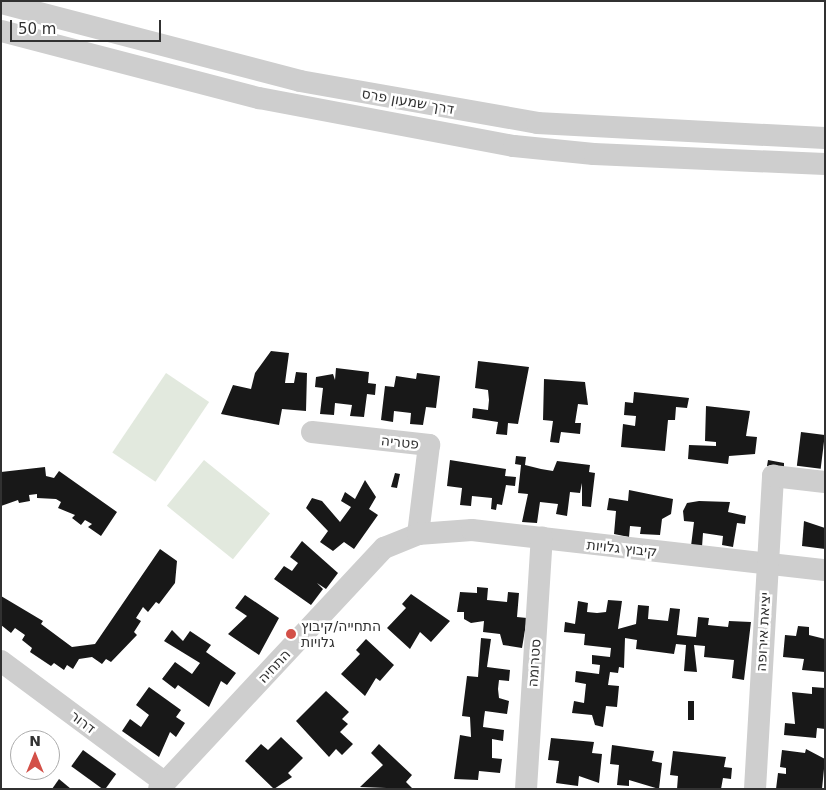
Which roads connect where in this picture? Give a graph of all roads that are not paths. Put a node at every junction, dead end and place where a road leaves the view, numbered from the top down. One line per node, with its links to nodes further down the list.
1 (1, 3): 3 (street, דרך שמעון פרס)
2 (1, 32): 4 (street, דרך שמעון פרס)
3 (825, 138)
4 (825, 164)
5 (312, 432): 7 (street, פטריה)
6 (825, 482): 9 (street, יציאת אירופה)
7 (418, 534): 8 (street, קיבוץ גלויות); 12 (street, התחיה)
8 (542, 538): 9 (street, קיבוץ גלויות); 13 (street, סטרומה)
9 (767, 563): 10 (street, קיבוץ גלויות); 14 (street, יציאת אירופה)
10 (825, 570)
11 (1, 661): 12 (street, דרור)
12 (162, 786)
13 (526, 789)
14 (755, 789)

